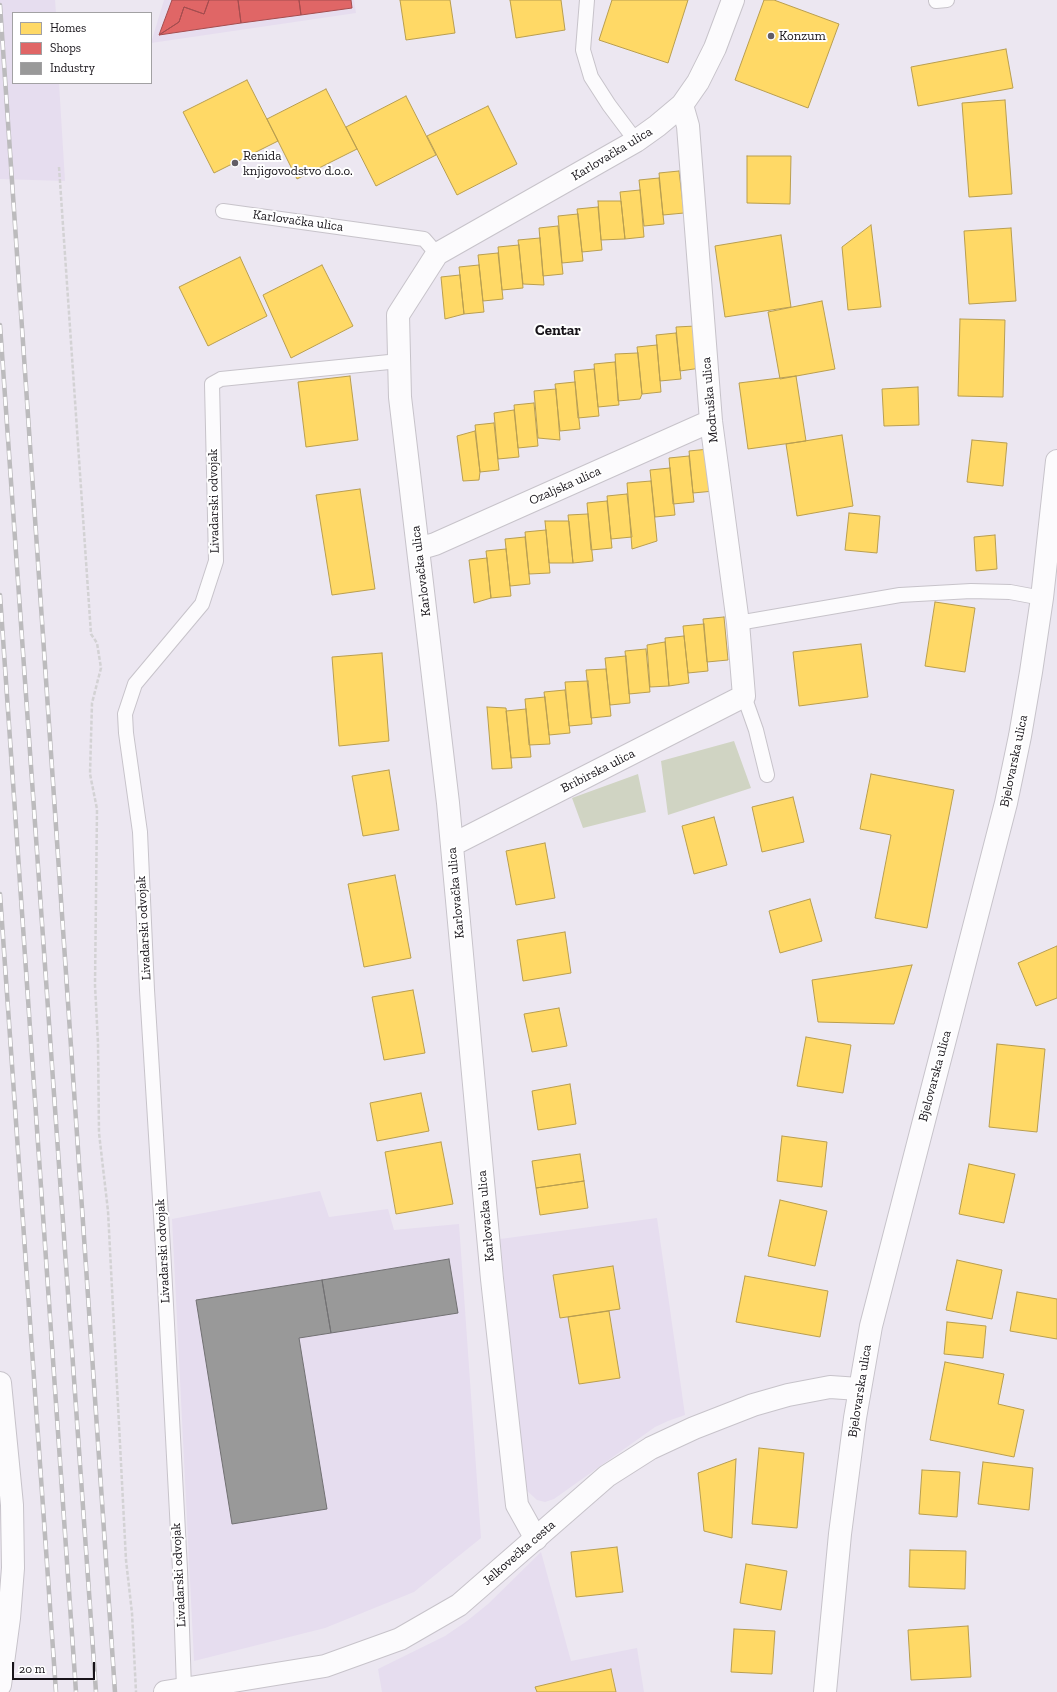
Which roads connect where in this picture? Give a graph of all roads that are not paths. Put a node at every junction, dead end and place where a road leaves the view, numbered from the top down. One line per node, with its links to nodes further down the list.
1 (587, 0): 4 (lane)
2 (732, 0): 3 (street, Karlovačka ulica)
3 (682, 105): 4 (street, Karlovačka ulica); 8 (street, Modruška ulica)
4 (636, 141): 6 (street, Karlovačka ulica)
5 (223, 211): 6 (lane, Karlovačka ulica)
6 (436, 254): 7 (street, Karlovačka ulica)
7 (399, 361): 10 (street, Karlovačka ulica); 20 (lane, Livadarski odvojak)
8 (711, 421): 10 (street, Ozaljska ulica); 12 (street, Modruška ulica)
9 (1057, 461): 11 (street, Bjelovarska ulica)
10 (418, 549): 15 (street, Karlovačka ulica)
11 (1042, 598): 12 (lane); 17 (street, Bjelovarska ulica)
12 (738, 622): 13 (street, Modruška ulica)
13 (744, 696): 14 (lane); 15 (street, Bribirska ulica)
14 (767, 775)
15 (452, 845): 18 (street, Karlovačka ulica)
16 (0, 1383): 19 (street)
17 (859, 1389): 18 (street, Jelkovečka cesta); 21 (street, Bjelovarska ulica)
18 (536, 1539): 20 (street, Jelkovečka cesta)
19 (0, 1685)
20 (174, 1690)
21 (825, 1692)

